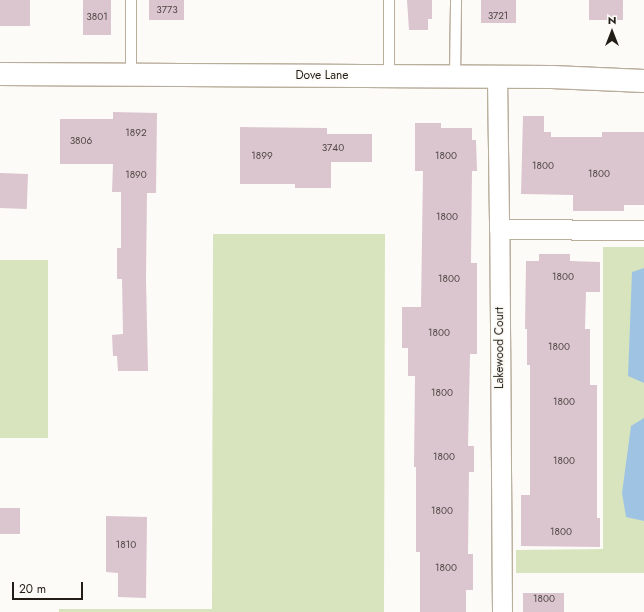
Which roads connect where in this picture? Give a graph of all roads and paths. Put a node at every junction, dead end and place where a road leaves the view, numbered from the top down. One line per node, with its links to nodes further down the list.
1 (131, 0): 5 (lane)
2 (389, 0): 6 (lane)
3 (456, 0): 7 (lane)
4 (0, 74): 5 (street, Dove Lane)
5 (131, 74): 6 (street, Dove Lane)
6 (389, 76): 7 (street, Dove Lane)
7 (456, 76): 8 (street, Dove Lane)
8 (497, 77): 9 (street, Dove Lane); 10 (street, Lakewood Court)
9 (644, 81)
10 (499, 229): 11 (street); 12 (street, Lakewood Court)
11 (644, 230)
12 (502, 612)

